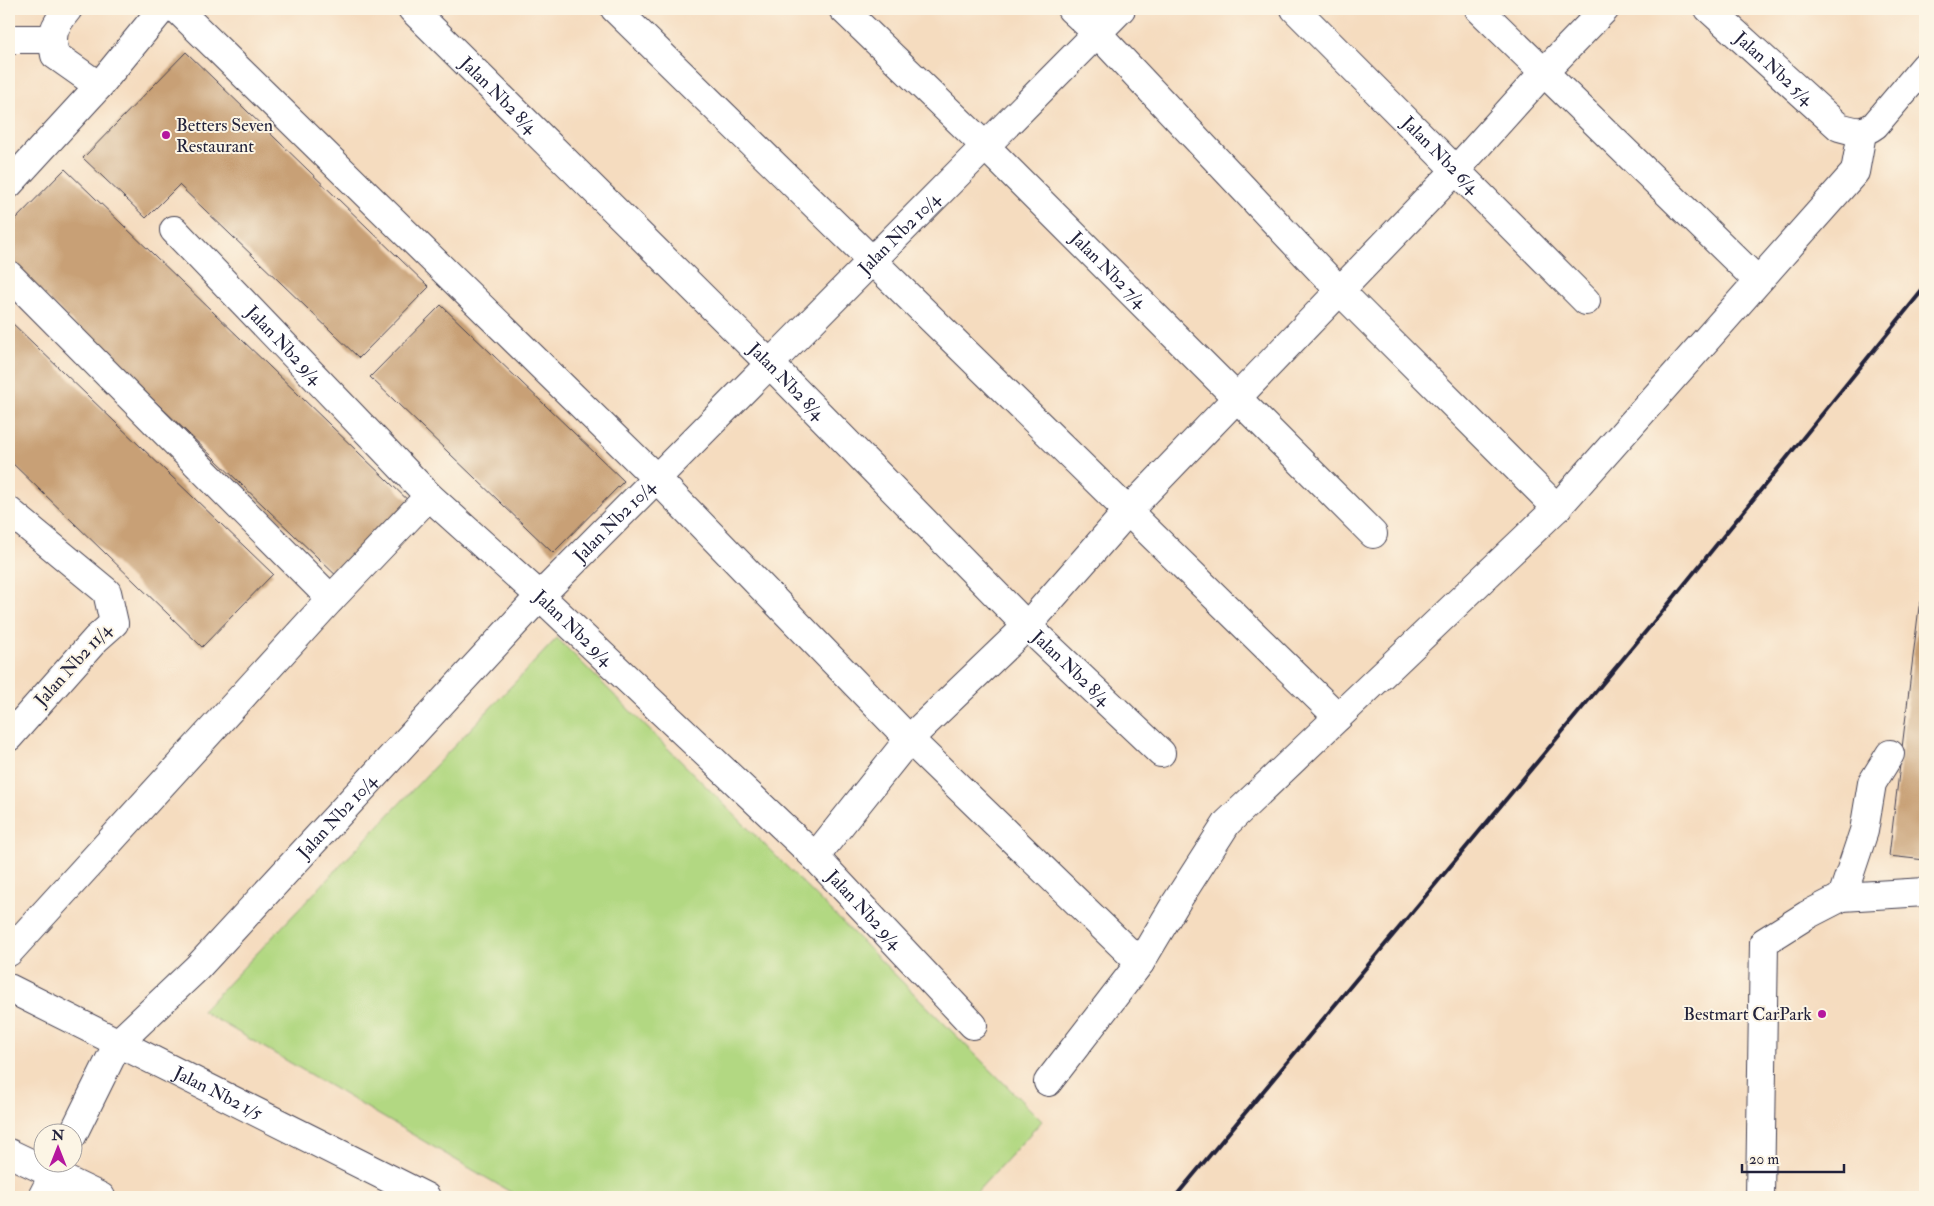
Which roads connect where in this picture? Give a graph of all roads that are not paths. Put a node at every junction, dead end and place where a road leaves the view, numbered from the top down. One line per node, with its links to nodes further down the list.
1 (68, 9): 15 (street)
2 (162, 9): 18 (street)
3 (177, 9): 31 (street)
4 (412, 9): 29 (street, Jalan Nb2 8/4)
5 (615, 9): 24 (street)
6 (843, 9): 20 (street, Jalan Nb2 7/4)
7 (1071, 9): 13 (street)
8 (1121, 9): 13 (street, Jalan Nb2 10/4)
9 (1295, 9): 21 (street, Jalan Nb2 6/4)
10 (1479, 9): 17 (street)
11 (1605, 9): 17 (street)
12 (1709, 9): 19 (street, Jalan Nb2 5/4)
13 (1097, 33): 20 (street, Jalan Nb2 10/4); 27 (street)
14 (9, 39): 15 (street)
15 (52, 39): 18 (street)
16 (1925, 66): 19 (street)
17 (1544, 72): 21 (street); 26 (street)
18 (99, 86): 22 (street)
19 (1850, 130): 26 (street)
20 (985, 146): 24 (street, Jalan Nb2 10/4); 30 (street, Jalan Nb2 7/4)
21 (1455, 171): 27 (street); 28 (street, Jalan Nb2 6/4)
22 (9, 184)
23 (174, 230): 32 (street, Jalan Nb2 9/4)
24 (873, 260): 29 (street, Jalan Nb2 10/4); 35 (street)
25 (9, 275): 38 (street)
26 (1757, 280): 33 (street)
27 (1340, 290): 30 (street); 33 (street)
28 (1586, 301)
29 (770, 364): 31 (street, Jalan Nb2 10/4); 39 (street, Jalan Nb2 8/4)
30 (1235, 398): 35 (street); 36 (street, Jalan Nb2 7/4)
31 (657, 478): 37 (street, Jalan Nb2 10/4); 42 (street)
32 (429, 496): 37 (street, Jalan Nb2 9/4); 38 (street)
33 (1557, 508): 40 (street)
34 (9, 511): 41 (street, Jalan Nb2 11/4)
35 (1127, 512): 39 (street); 40 (street)
36 (1373, 534)
37 (540, 596): 45 (street, Jalan Nb2 9/4); 52 (street, Jalan Nb2 10/4)
38 (331, 599): 48 (street)
39 (1028, 626): 42 (street); 43 (street, Jalan Nb2 8/4)
40 (1338, 717): 49 (street)
41 (9, 737)
42 (909, 740): 45 (street); 49 (street)
43 (1161, 752)
44 (1890, 754): 47 (street)
45 (815, 857): 51 (street, Jalan Nb2 9/4)
46 (1925, 892): 47 (street)
47 (1842, 898): 59 (street)
48 (9, 952)
49 (1140, 962): 53 (street)
50 (9, 988): 52 (street, Jalan Nb2 1/5)
51 (973, 1025)
52 (118, 1043): 54 (street); 58 (street, Jalan Nb2 1/5)
53 (1048, 1082)
54 (78, 1124)
55 (9, 1153): 56 (street)
56 (52, 1178): 57 (street)
57 (101, 1197)
58 (426, 1197)
59 (1760, 1197)

